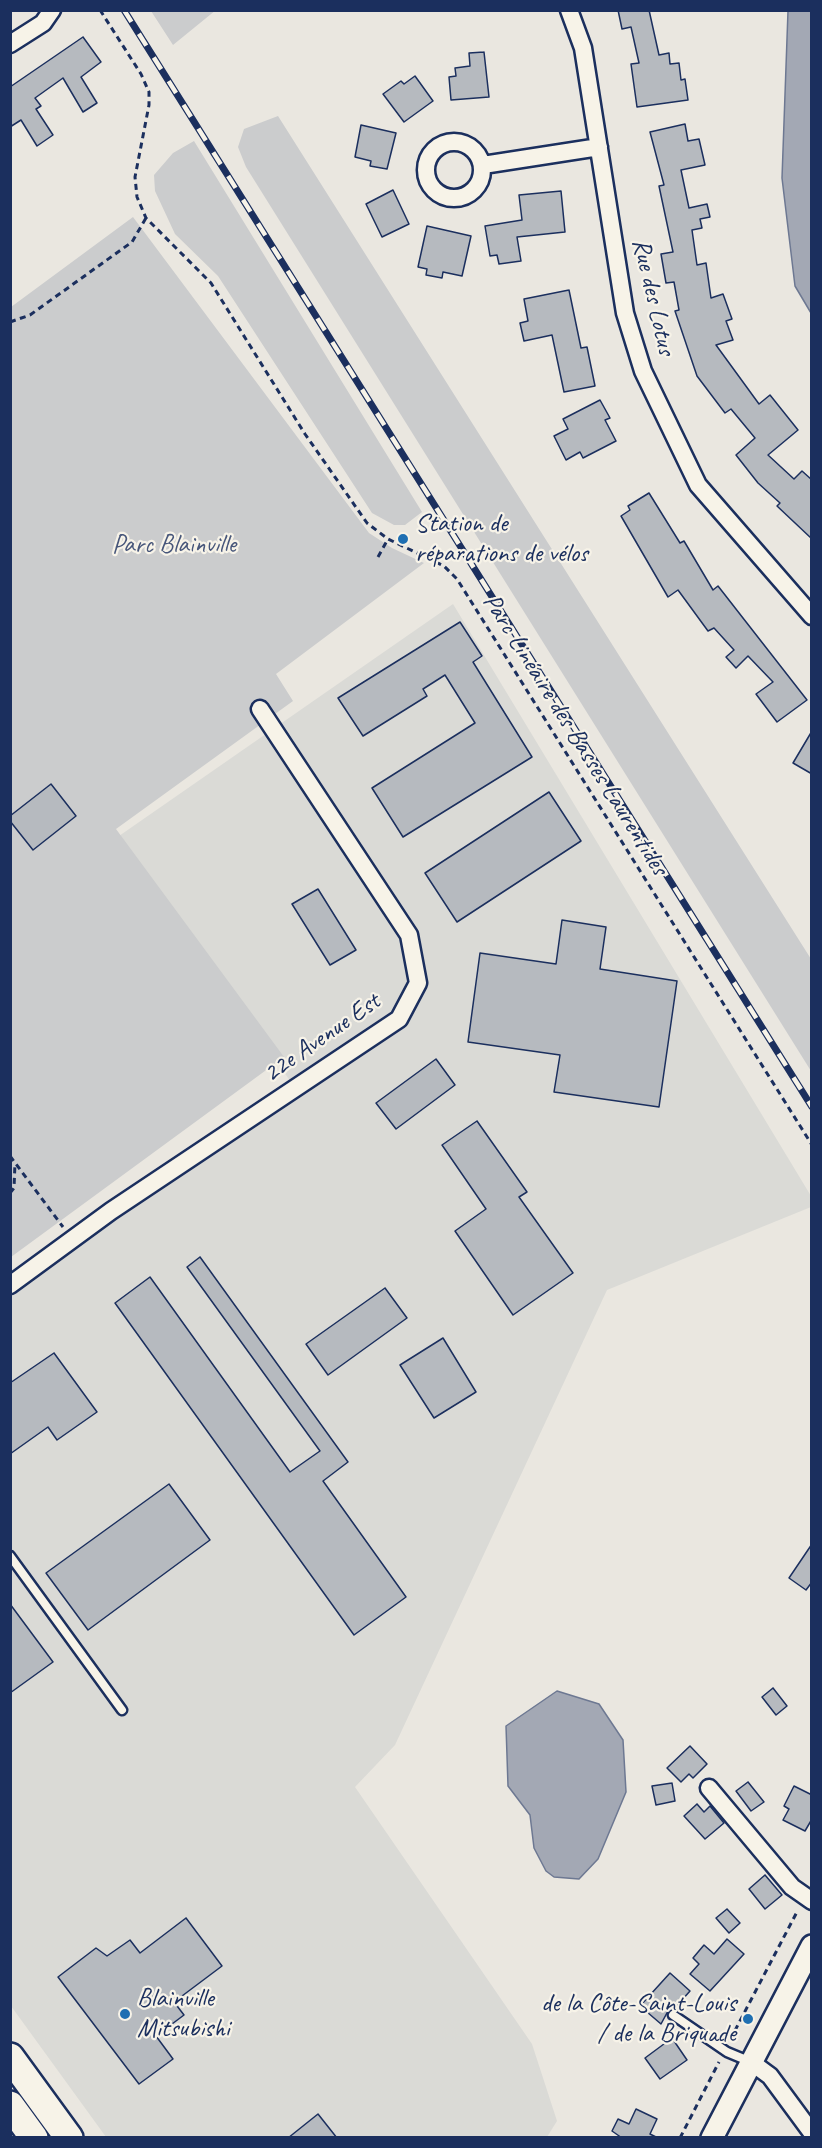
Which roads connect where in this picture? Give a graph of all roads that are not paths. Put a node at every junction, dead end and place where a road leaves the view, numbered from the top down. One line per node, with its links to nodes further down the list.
1 (52, 10): 3 (street)
2 (569, 10): 4 (street, Rue des Lotus)
3 (10, 44)
4 (598, 147): 5 (street); 6 (street, Rue des Lotus)
5 (483, 165)
6 (812, 616)
7 (260, 710): 8 (street, 22e Avenue Est)
8 (10, 1285)
9 (10, 1556): 10 (lane)
10 (122, 1710)
11 (709, 1788): 12 (street)
12 (806, 1903)
13 (812, 1946): 16 (street)
14 (673, 2015): 16 (lane)
15 (10, 2057): 20 (main road)
16 (751, 2062): 18 (street); 21 (street)
17 (10, 2105): 19 (main road)
18 (812, 2133)
19 (34, 2138)
20 (69, 2138)
21 (712, 2138)

